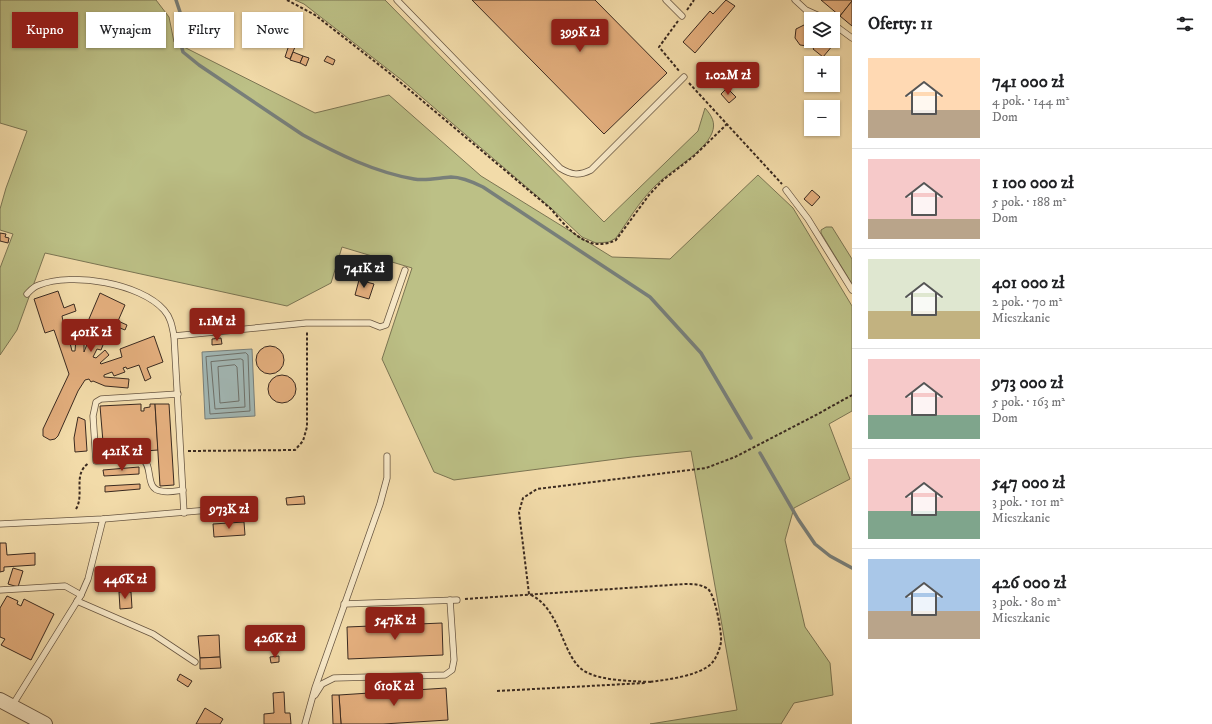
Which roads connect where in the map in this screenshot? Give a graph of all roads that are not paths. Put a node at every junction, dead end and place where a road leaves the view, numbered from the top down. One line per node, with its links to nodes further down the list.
1 (397, 0): 8 (lane)
2 (666, 0): 5 (lane)
3 (795, 0): 4 (lane)
4 (810, 12)
5 (682, 16)
6 (840, 29): 7 (lane)
7 (852, 38)
8 (684, 77)
9 (786, 190): 11 (lane)
10 (405, 270): 13 (lane)
11 (852, 290)
12 (26, 294): 13 (lane)
13 (174, 336): 14 (lane)
14 (178, 394): 16 (lane); 16 (lane)
15 (387, 456): 26 (lane)
16 (183, 490): 18 (lane)
17 (221, 510): 18 (lane)
18 (184, 512): 19 (lane)
19 (102, 519): 20 (lane); 22 (lane)
20 (0, 524)
21 (0, 590): 22 (lane)
22 (81, 595): 25 (lane)
23 (450, 600): 24 (lane); 26 (lane); 28 (lane)
24 (457, 600)
25 (77, 601): 27 (lane); 29 (lane)
26 (344, 604): 28 (lane)
27 (195, 662)
28 (311, 701): 31 (lane)
29 (6, 704): 30 (street)
30 (45, 724)
31 (305, 724)

